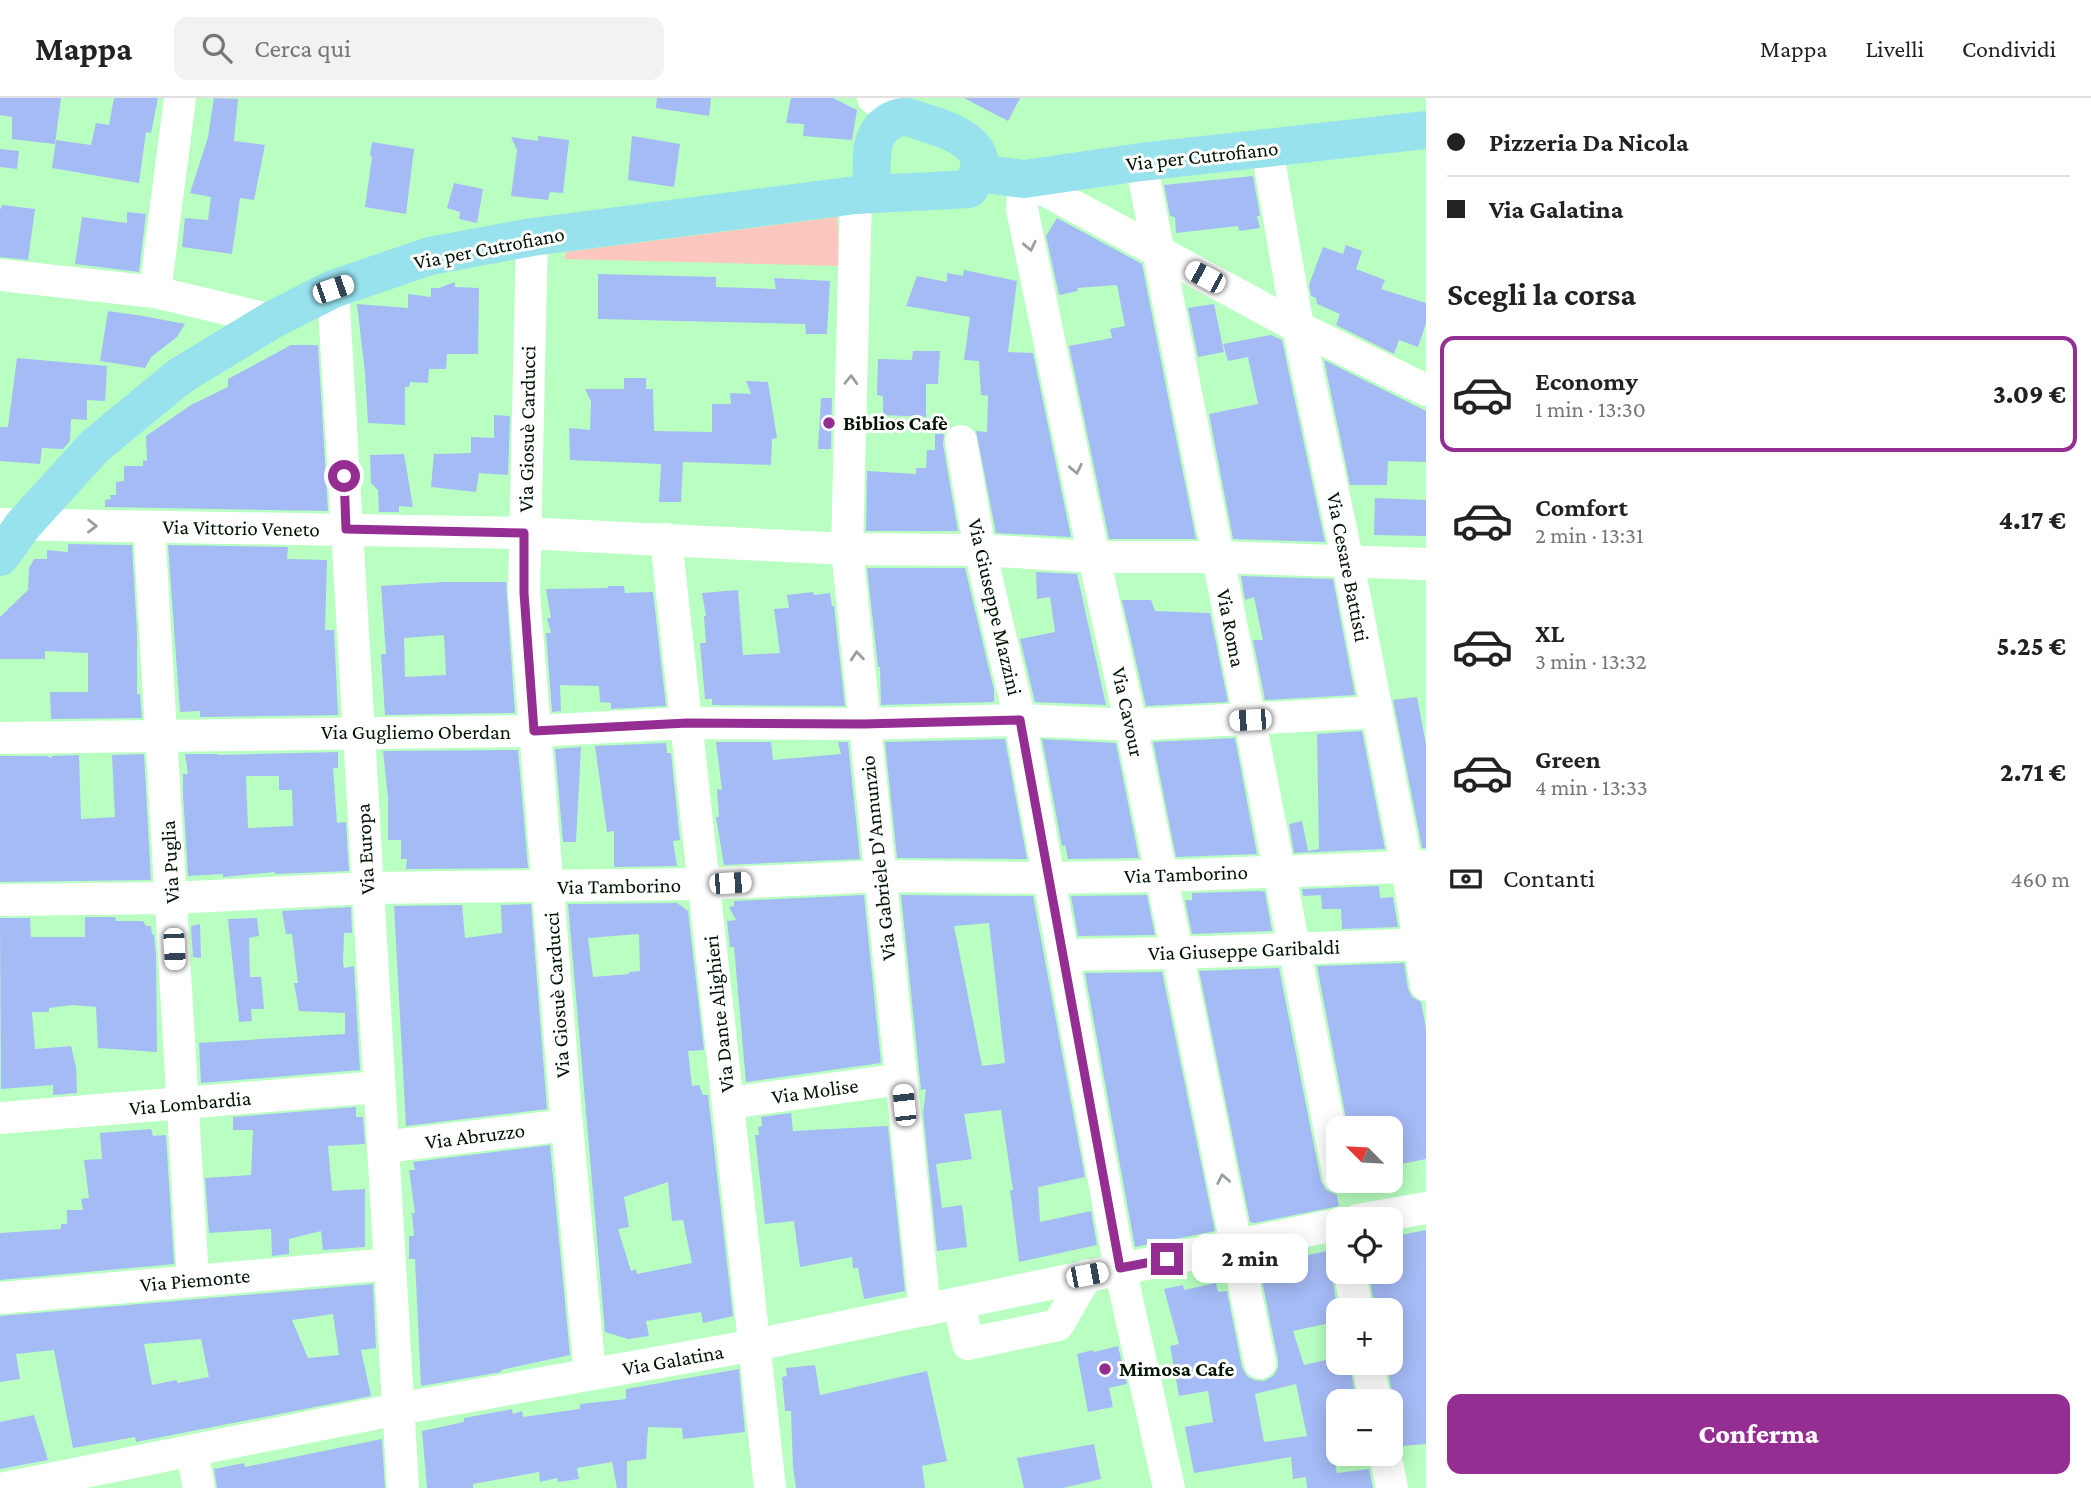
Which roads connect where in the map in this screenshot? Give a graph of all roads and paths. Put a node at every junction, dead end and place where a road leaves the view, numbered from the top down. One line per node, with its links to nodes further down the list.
1 (180, 98): 13 (street)
2 (888, 107): 6 (main road); 8 (main road)
3 (1426, 130): 4 (main road, Via per Cutrofiano)
4 (1267, 149): 5 (main road, Via per Cutrofiano); 15 (street, Via Cesare Battisti)
5 (1140, 162): 7 (main road, Via per Cutrofiano); 10 (street, Via Roma)
6 (978, 173): 7 (main road, Via per Cutrofiano); 8 (main road, Via per Cutrofiano)
7 (1024, 179): 10 (street); 26 (street, Via Cavour, one-way to 26)
8 (863, 194): 9 (main road, Via per Cutrofiano); 23 (street, Via Gabriele D'Annunzio, one-way to 8)
9 (532, 237): 12 (main road, Via per Cutrofiano); 21 (street, Via Giosuè Carducci)
10 (1158, 252): 15 (street); 27 (street, Via Roma)
11 (0, 275): 13 (street)
12 (333, 289): 14 (main road, Via per Cutrofiano); 20 (street, Via Europa)
13 (155, 292): 14 (street)
14 (272, 320): 18 (main road, Via per Cutrofiano)
15 (1298, 327): 16 (street); 28 (street, Via Cesare Battisti)
16 (1426, 390)
17 (961, 441): 24 (street, Via Giuseppe Mazzini)
18 (12, 524): 19 (street, Via Vittorio Veneto, one-way to 19); 25 (main road, Via per Cutrofiano)
19 (149, 527): 20 (street, Via Vittorio Veneto); 38 (street, Via Puglia)
20 (346, 529): 21 (street, Via Vittorio Veneto); 37 (street, Via Europa)
21 (524, 533): 22 (street, Via Vittorio Veneto); 36 (street, Via Giosuè Carducci)
22 (666, 539): 23 (street, Via Vittorio Veneto); 33 (street, Via Dante Alighieri)
23 (847, 549): 24 (street, Via Vittorio Veneto); 34 (street, Via Gabriele D'Annunzio, one-way to 23)
24 (980, 550): 26 (street, Via Vittorio Veneto); 31 (street, Via Giuseppe Mazzini)
25 (0, 557)
26 (1094, 557): 27 (street, Via Vittorio Veneto); 35 (street, Via Cavour)
27 (1217, 557): 28 (street, Via Vittorio Veneto); 32 (street, Via Roma)
28 (1348, 562): 29 (street, Via Vittorio Veneto); 30 (street, Via Cesare Battisti)
29 (1426, 564)
30 (1377, 712): 32 (street, Via Gugliemo Oberdan); 40 (street, Via Cesare Battisti)
31 (1020, 720): 34 (street, Via Gugliemo Oberdan); 35 (street, Via Gugliemo Oberdan); 44 (street, Via Giuseppe Mazzini)
32 (1250, 720): 35 (street, Via Gugliemo Oberdan); 41 (street, Via Roma)
33 (687, 723): 34 (street, Via Gugliemo Oberdan); 36 (street, Via Gugliemo Oberdan); 45 (street, Via Dante Alighieri)
34 (863, 724): 42 (street, Via Gabriele D'Annunzio)
35 (1131, 724): 43 (street, Via Cavour)
36 (534, 731): 37 (street, Via Gugliemo Oberdan); 46 (street, Via Giosuè Carducci)
37 (359, 732): 38 (street, Via Gugliemo Oberdan); 47 (street, Via Europa)
38 (162, 735): 39 (street, Via Gugliemo Oberdan); 48 (street, Via Puglia)
39 (0, 738)
40 (1416, 866): 41 (street, Via Tamborino); 50 (street, Via Cesare Battisti)
41 (1279, 871): 43 (street, Via Tamborino); 51 (street, Via Roma)
42 (882, 876): 44 (street, Via Tamborino); 45 (street, Via Tamborino); 55 (street, Via Gabriele D'Annunzio)
43 (1162, 876): 44 (street, Via Tamborino); 52 (street, Via Cavour)
44 (1049, 878): 53 (street, Via Giuseppe Mazzini)
45 (704, 884): 46 (street, Via Tamborino); 57 (street, Via Dante Alighieri)
46 (549, 887): 47 (street, Via Tamborino); 61 (street, Via Giosuè Carducci)
47 (368, 888): 48 (street, Via Tamborino); 56 (street, Via Europa)
48 (172, 898): 49 (street, Via Tamborino); 58 (street, Via Puglia)
49 (0, 900)
50 (1422, 944): 51 (street, Via Giuseppe Garibaldi); 54 (street, Via Cesare Battisti)
51 (1294, 949): 52 (street, Via Giuseppe Garibaldi); 59 (street, Via Roma)
52 (1177, 953): 53 (street, Via Giuseppe Garibaldi); 66 (street, Via Cavour, one-way to 52)
53 (1063, 955): 68 (street, Via Giuseppe Mazzini)
54 (1426, 985)
55 (902, 1079): 57 (street, Via Molise); 73 (street, Via Gabriele D'Annunzio)
56 (379, 1087): 58 (street, Via Lombardia); 62 (street, Via Europa)
57 (729, 1103): 74 (street, Via Dante Alighieri)
58 (182, 1104): 60 (street, Via Lombardia); 70 (street, Via Puglia)
59 (1327, 1116)
60 (0, 1118)
61 (567, 1125): 62 (street, Via Abruzzo); 76 (street, Via Giosuè Carducci)
62 (383, 1147): 67 (street, Via Europa)
63 (1426, 1208): 64 (street)
64 (1403, 1212)
65 (1326, 1227): 66 (street, Via Galatina)
66 (1236, 1246): 68 (street, Via Galatina); 75 (street, Via Cavour)
67 (390, 1264): 70 (street, Via Piemonte); 77 (street, Via Europa)
68 (1120, 1268): 69 (street, Via Galatina); 84 (street, Via Giuseppe Mazzini)
69 (1087, 1275): 72 (street, Via Galatina); 72 (street)
70 (193, 1280): 71 (street, Via Piemonte)
71 (0, 1298)
72 (959, 1303): 73 (street, Via Galatina)
73 (925, 1310): 74 (street, Via Galatina)
74 (755, 1345): 76 (street, Via Galatina); 83 (street, Via Dante Alighieri)
75 (1260, 1363)
76 (590, 1374): 77 (street, Via Galatina)
77 (398, 1409): 78 (street, Via Galatina); 82 (street, Via Europa)
78 (192, 1451): 80 (street, Via Galatina); 81 (street)
79 (1387, 1466): 85 (street)
80 (5, 1488)
81 (199, 1488)
82 (403, 1488)
83 (770, 1488)
84 (1169, 1488)
85 (1392, 1488)

